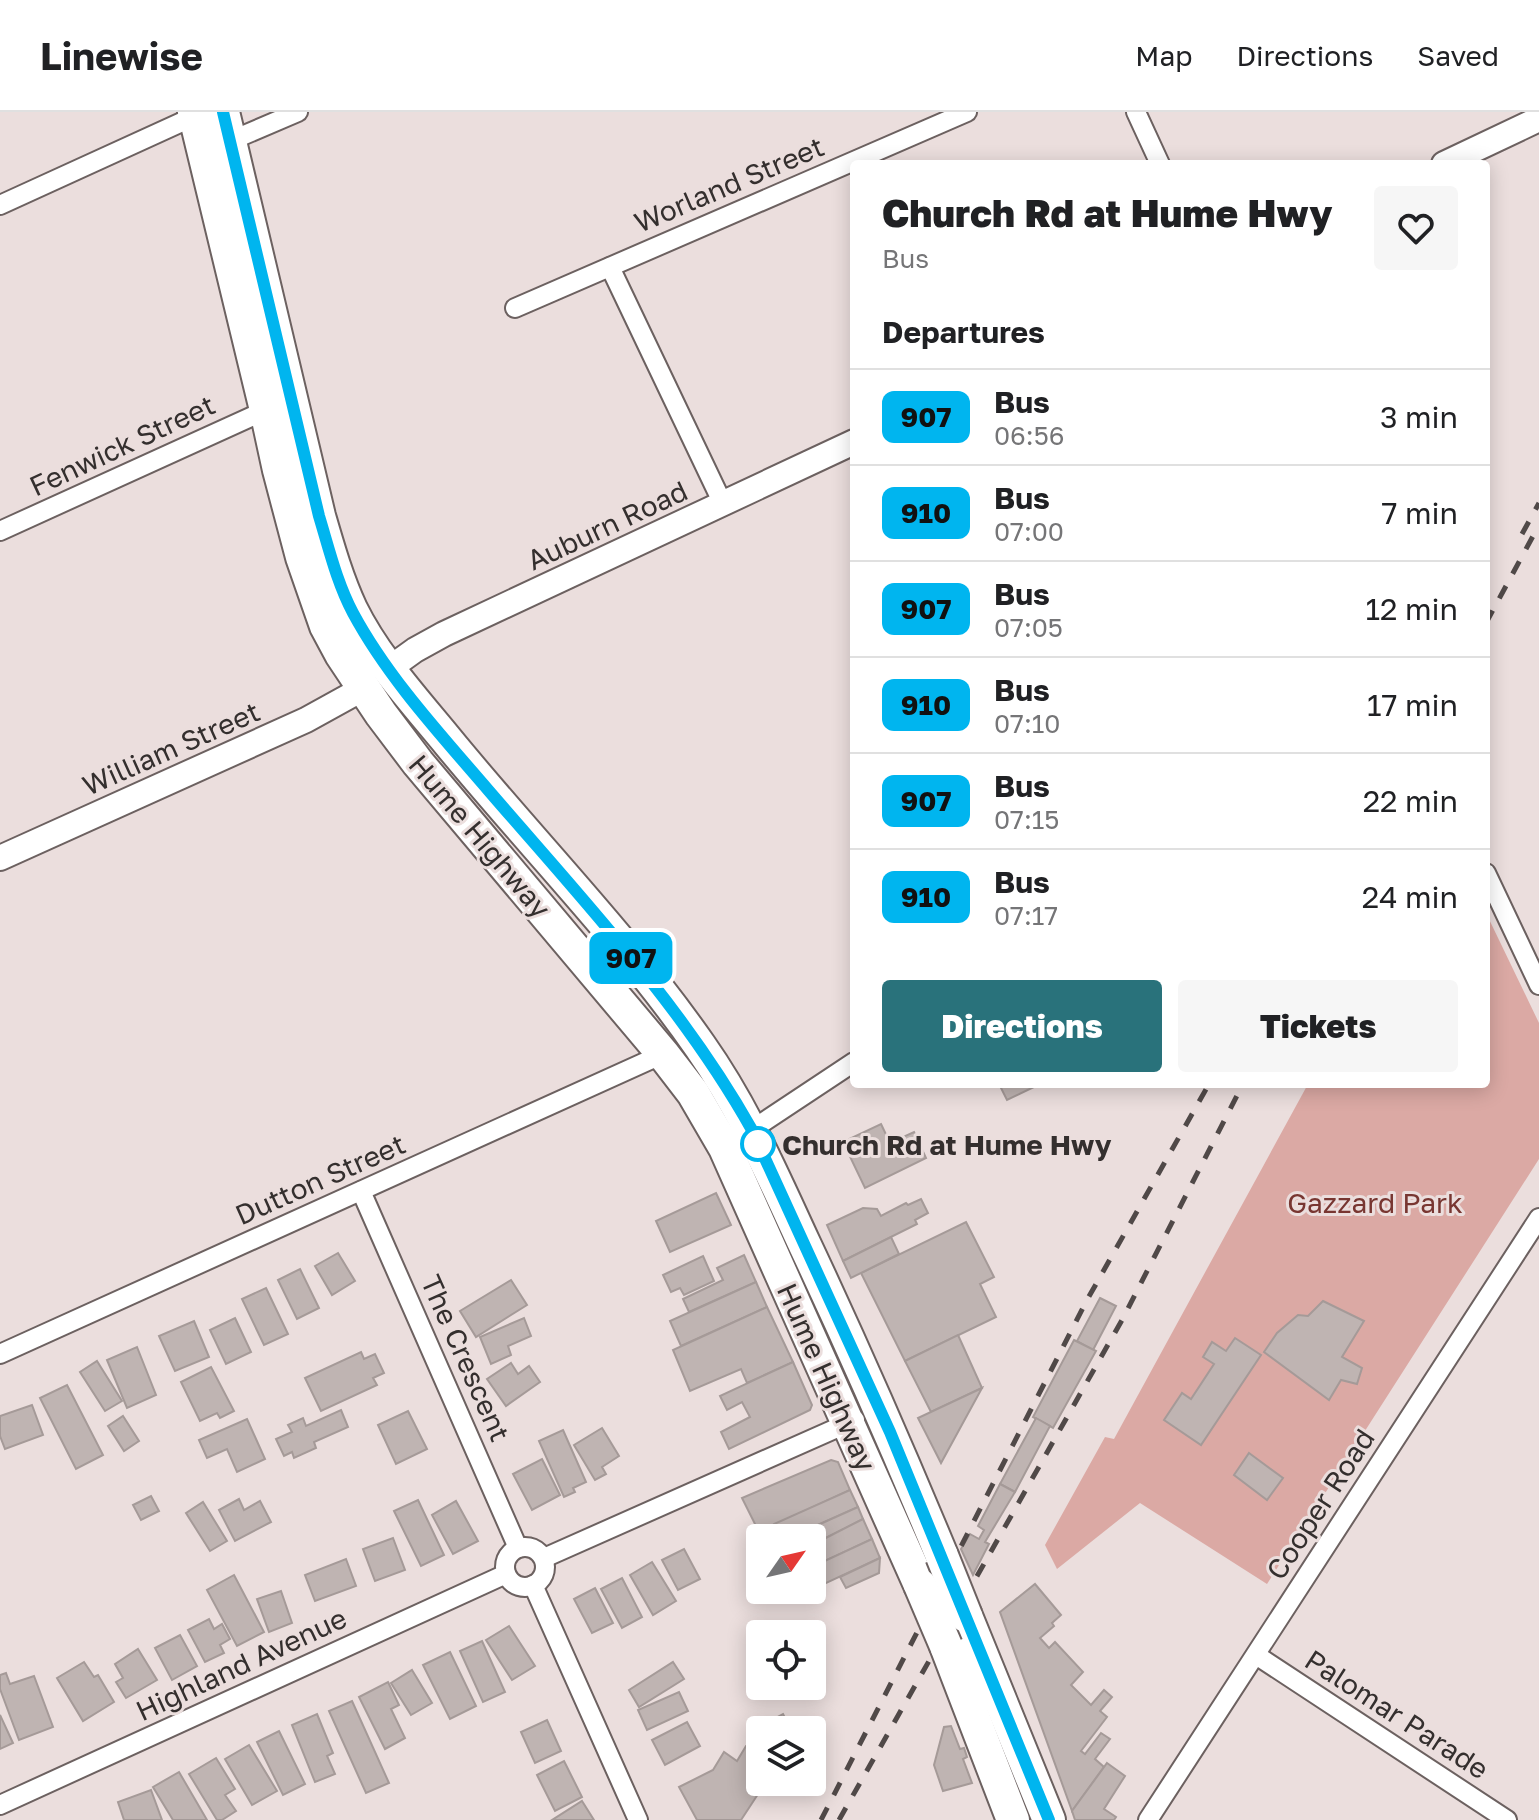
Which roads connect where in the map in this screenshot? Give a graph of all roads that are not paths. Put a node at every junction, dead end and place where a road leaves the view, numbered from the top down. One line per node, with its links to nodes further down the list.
1 (298, 112): 5 (street)
2 (967, 112): 6 (street, Worland Street)
3 (1136, 112): 7 (street)
4 (1539, 119): 8 (main road)
5 (211, 120): 10 (street); 13 (highway, Hume Highway); 17 (highway, Hume Highway)
6 (856, 160)
7 (1158, 160)
8 (1452, 160)
9 (850, 163): 11 (street, Worland Street)
10 (0, 205)
11 (610, 267): 12 (street, Worland Street); 15 (street)
12 (515, 308)
13 (266, 410): 16 (street, Fenwick Street); 18 (highway, Hume Highway)
14 (850, 444): 15 (main road, Auburn Road)
15 (723, 504): 17 (main road, Auburn Road)
16 (0, 531)
17 (390, 668): 18 (highway); 24 (highway, Hume Highway)
18 (364, 688): 19 (main road, William Street); 22 (highway, Hume Highway)
19 (0, 858)
20 (1490, 881): 21 (street)
21 (1539, 985)
22 (663, 1054): 24 (highway, Hume Highway); 25 (street, Dutton Street)
23 (850, 1065): 24 (street)
24 (738, 1139): 28 (highway, Hume Highway); 29 (highway, Hume Highway)
25 (361, 1191): 27 (street, Dutton Street); 30 (street, The Crescent)
26 (1539, 1218): 34 (street, Cooper Road)
27 (0, 1354)
28 (880, 1409): 29 (street); 38 (highway, Hume Highway, bridge)
29 (847, 1424): 31 (street); 37 (highway, Hume Highway, bridge)
30 (518, 1548): 31 (street); 32 (street)
31 (544, 1558): 33 (street)
32 (506, 1574): 33 (street); 35 (street, Highland Avenue)
33 (533, 1585): 36 (street)
34 (1256, 1655): 39 (street, Cooper Road); 40 (street, Palomar Parade)
35 (0, 1805)
36 (638, 1820)
37 (1013, 1820)
38 (1049, 1820)
39 (1148, 1820)
40 (1507, 1820)

